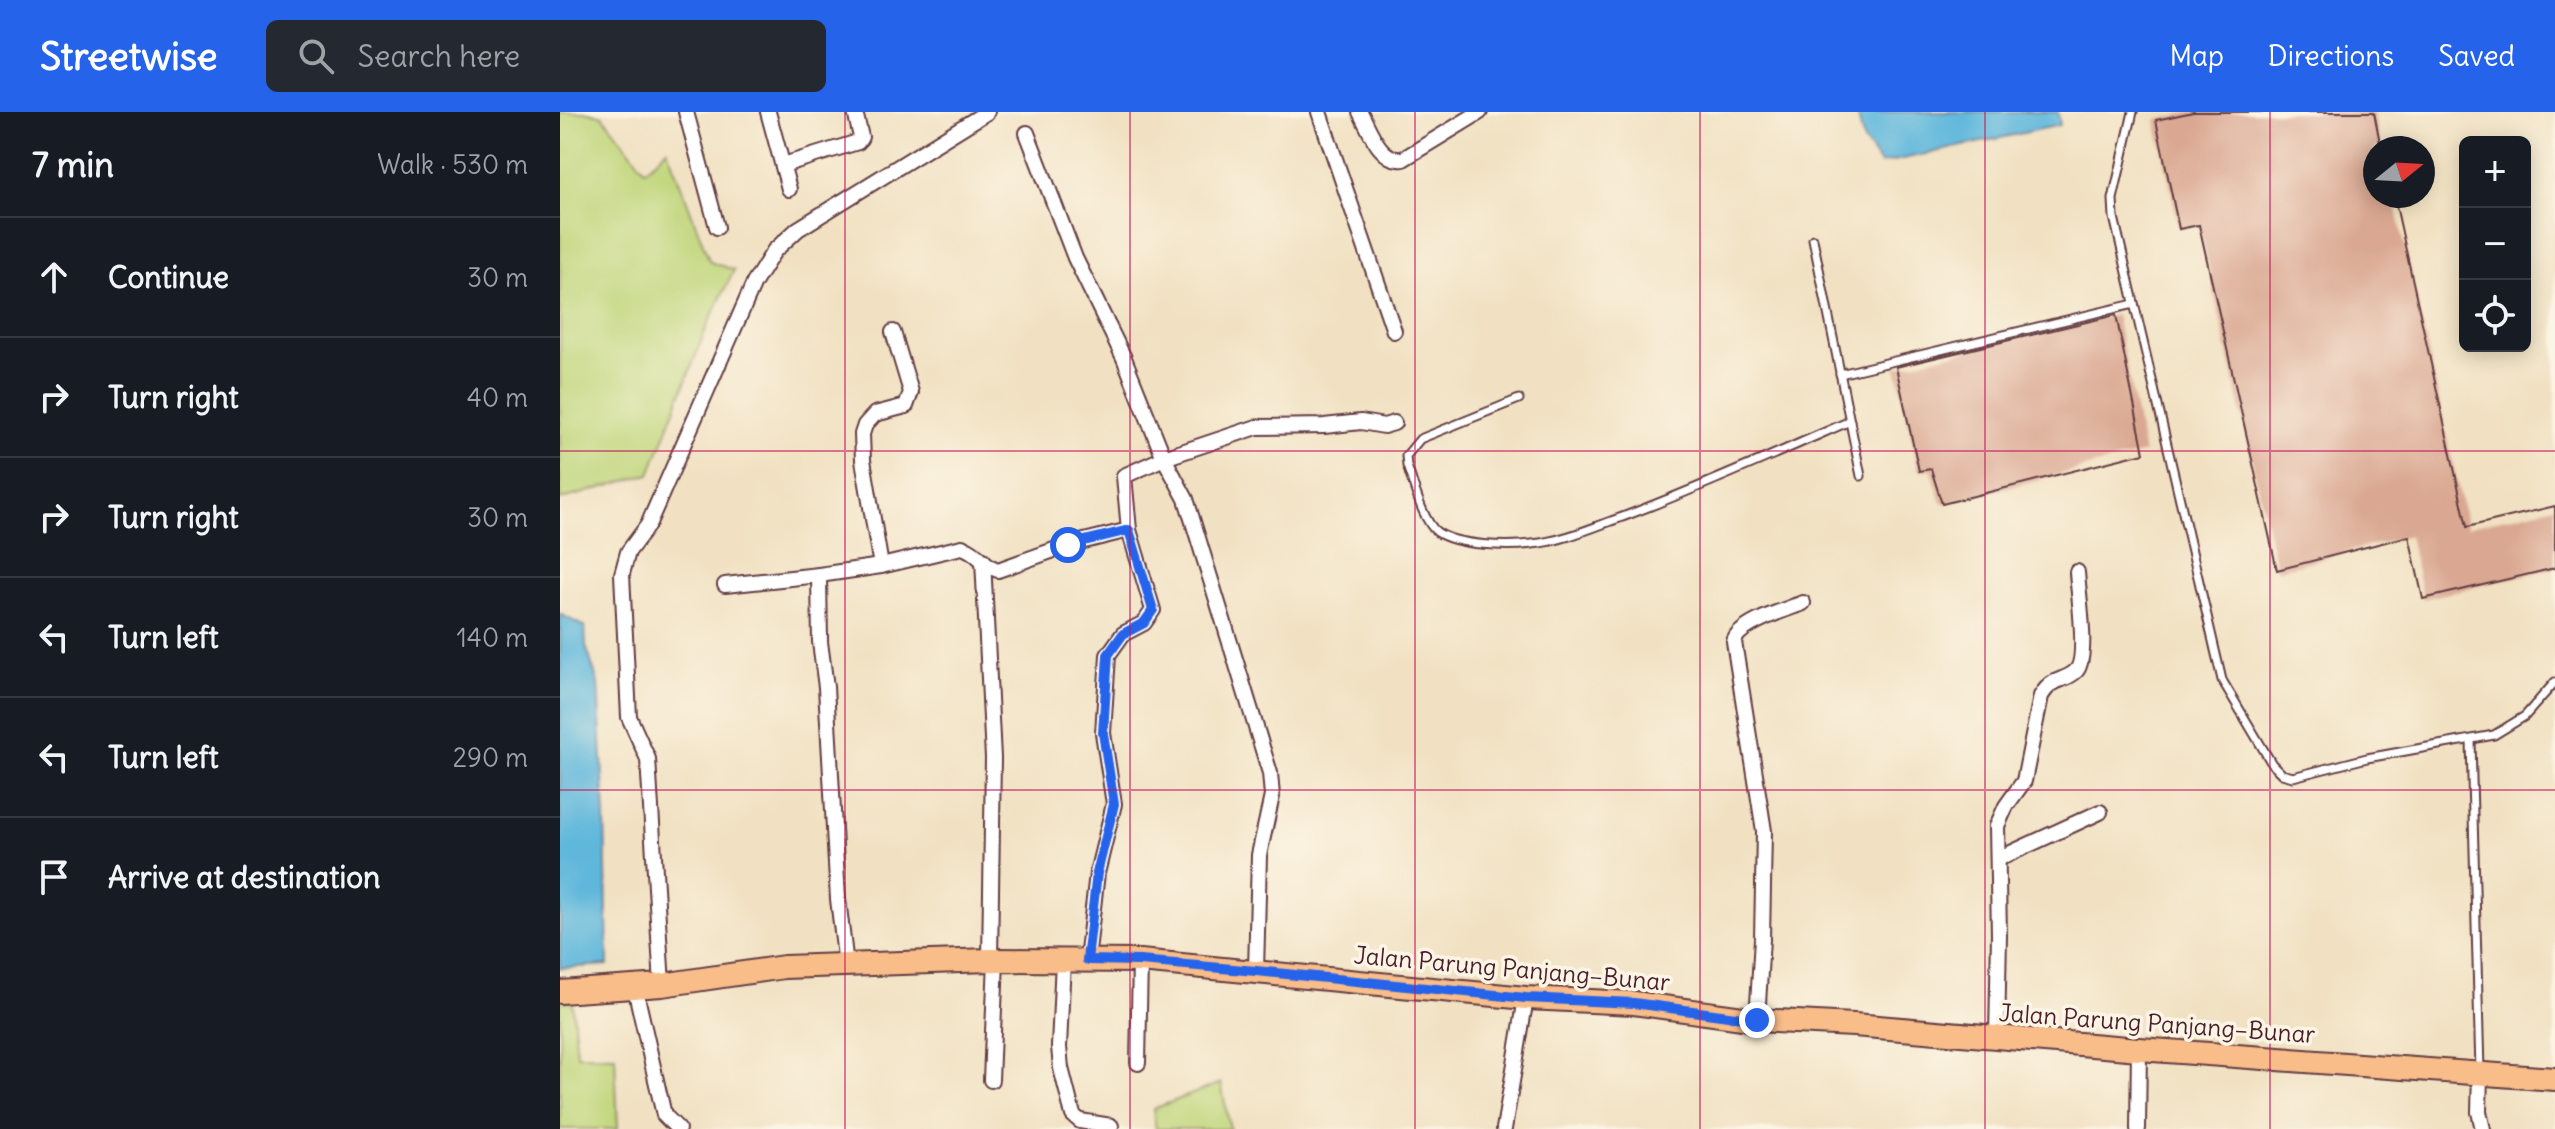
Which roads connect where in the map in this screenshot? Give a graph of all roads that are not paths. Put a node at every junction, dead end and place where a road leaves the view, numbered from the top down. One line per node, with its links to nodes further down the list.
1 (686, 112): 13 (street)
2 (768, 112): 11 (street)
3 (855, 112): 11 (street)
4 (987, 112): 41 (street)
5 (1319, 112): 16 (street)
6 (1360, 112): 9 (street)
7 (1480, 112): 9 (street)
8 (2133, 112): 15 (lane)
9 (1459, 117)
10 (1027, 133): 22 (street)
11 (783, 165): 12 (street)
12 (789, 189)
13 (717, 227)
14 (1813, 239): 18 (lane)
15 (2134, 304): 18 (lane); 32 (lane)
16 (1394, 331)
17 (893, 332): 26 (street)
18 (1840, 374): 20 (lane)
19 (1519, 399): 20 (lane)
20 (1850, 421): 23 (lane)
21 (1394, 423): 22 (street)
22 (1164, 458): 24 (street); 40 (street)
23 (1861, 476)
24 (1129, 530): 25 (street); 37 (street)
25 (983, 560): 26 (street); 35 (street)
26 (881, 566): 28 (street)
27 (2077, 572): 34 (street)
28 (819, 575): 29 (street); 39 (street)
29 (725, 585)
30 (1803, 603): 45 (street)
31 (2555, 682): 32 (lane)
32 (2471, 741): 49 (lane)
33 (2100, 812): 34 (street)
34 (1998, 859): 46 (street)
35 (993, 960): 36 (main road, Jalan Parung Panjang–Bunar); 39 (main road, Jalan Parung Panjang–Bunar); 51 (street)
36 (1063, 960): 37 (main road, Jalan Parung Panjang–Bunar); 52 (street)
37 (1087, 960): 38 (main road, Jalan Parung Panjang–Bunar)
38 (1140, 961): 40 (main road, Jalan Parung Panjang–Bunar); 48 (street)
39 (846, 965): 41 (main road, Jalan Parung Panjang–Bunar)
40 (1256, 971): 44 (main road, Jalan Parung Panjang–Bunar)
41 (662, 985): 42 (main road, Jalan Parung Panjang–Bunar)
42 (635, 988): 43 (main road, Jalan Parung Panjang–Bunar); 53 (street)
43 (560, 992)
44 (1526, 998): 45 (main road, Jalan Parung Panjang–Bunar); 54 (street)
45 (1757, 1020): 46 (main road, Jalan Parung Panjang–Bunar)
46 (1997, 1036): 47 (main road, Jalan Parung Panjang–Bunar)
47 (2139, 1049): 49 (main road, Jalan Parung Panjang–Bunar); 55 (street)
48 (1138, 1063)
49 (2480, 1072): 50 (main road, Jalan Parung Panjang–Bunar); 56 (street)
50 (2555, 1079)
51 (991, 1080)
52 (1111, 1126)
53 (678, 1129)
54 (1504, 1129)
55 (2138, 1129)
56 (2483, 1129)

